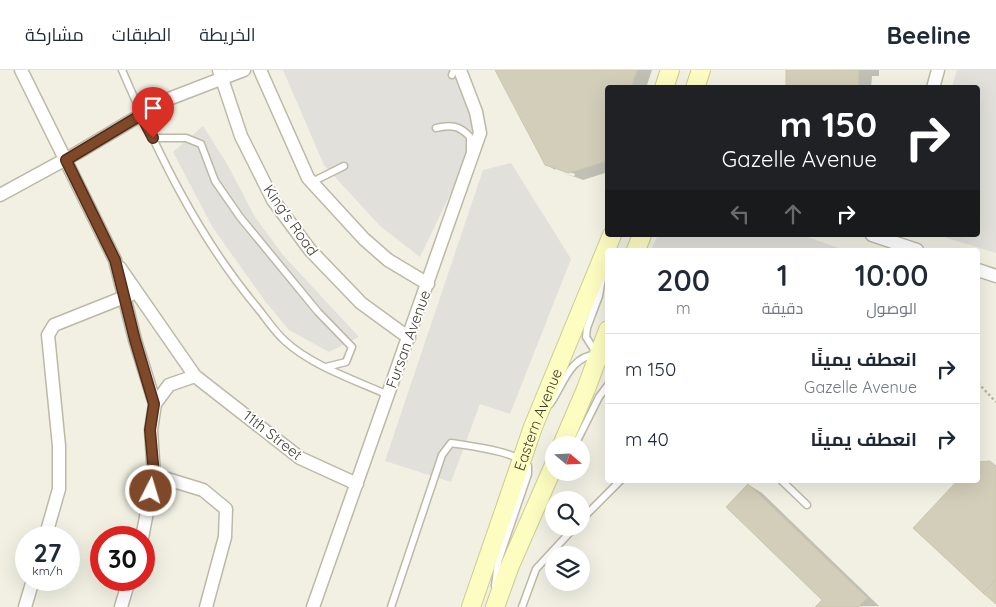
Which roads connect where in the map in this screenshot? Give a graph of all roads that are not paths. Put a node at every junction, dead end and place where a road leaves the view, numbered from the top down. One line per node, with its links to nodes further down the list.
1 (21, 70): 16 (street, 11th Street)
2 (122, 70): 13 (lane)
3 (244, 70): 9 (street)
4 (260, 70): 19 (street)
5 (670, 70): 10 (main road)
6 (701, 70): 11 (main road)
7 (938, 70): 12 (street)
8 (455, 72): 17 (street, Fursan Avenue)
9 (220, 74): 13 (street); 31 (street, King's Road)
10 (665, 85)
11 (696, 85)
12 (934, 85)
13 (141, 115): 15 (lane); 16 (street)
14 (436, 128): 17 (lane)
15 (153, 138): 33 (lane); 33 (lane)
16 (66, 160): 20 (street); 24 (street, 11th Street)
17 (470, 161): 28 (street, Fursan Avenue)
18 (344, 166): 19 (lane)
19 (312, 182): 28 (street)
20 (0, 195)
21 (882, 237): 22 (street)
22 (912, 248)
23 (605, 253): 38 (main road, Eastern Avenue)
24 (115, 260): 29 (street, 11th Street); 30 (street, 11th Street)
25 (605, 266): 32 (lane)
26 (980, 271): 27 (street)
27 (996, 276)
28 (428, 284): 31 (street, Fursan Avenue)
29 (137, 293): 30 (street); 34 (street, 11th Street)
30 (124, 297): 37 (street, 11th Street); 50 (street)
31 (409, 338): 36 (street, Fursan Avenue)
32 (605, 355): 38 (lane); 39 (main road)
33 (326, 368): 36 (lane)
34 (196, 376): 37 (street); 47 (street, 11th Street)
35 (605, 389): 40 (lane)
36 (388, 395): 47 (street, Fursan Avenue)
37 (154, 404): 42 (street, 11th Street)
38 (533, 428): 41 (main road, Eastern Avenue)
39 (566, 436)
40 (580, 436)
41 (521, 460): 60 (lane); 61 (main road, Eastern Avenue); 62 (lane)
42 (154, 475): 51 (street, 11th Street); 58 (street)
43 (546, 481): 52 (main road, Eastern Avenue)
44 (554, 481): 52 (lane)
45 (618, 483): 49 (lane)
46 (784, 483): 48 (lane)
47 (357, 484): 59 (street, Fursan Avenue)
48 (807, 505)
49 (590, 511)
50 (48, 526)
51 (144, 526)
52 (526, 527): 62 (main road, Eastern Avenue)
53 (567, 536): 63 (lane)
54 (30, 591): 56 (street)
55 (126, 591): 57 (street)
56 (25, 607)
57 (121, 607)
58 (206, 607)
59 (313, 607)
60 (391, 607)
61 (471, 607)
62 (494, 607)
63 (522, 607)

